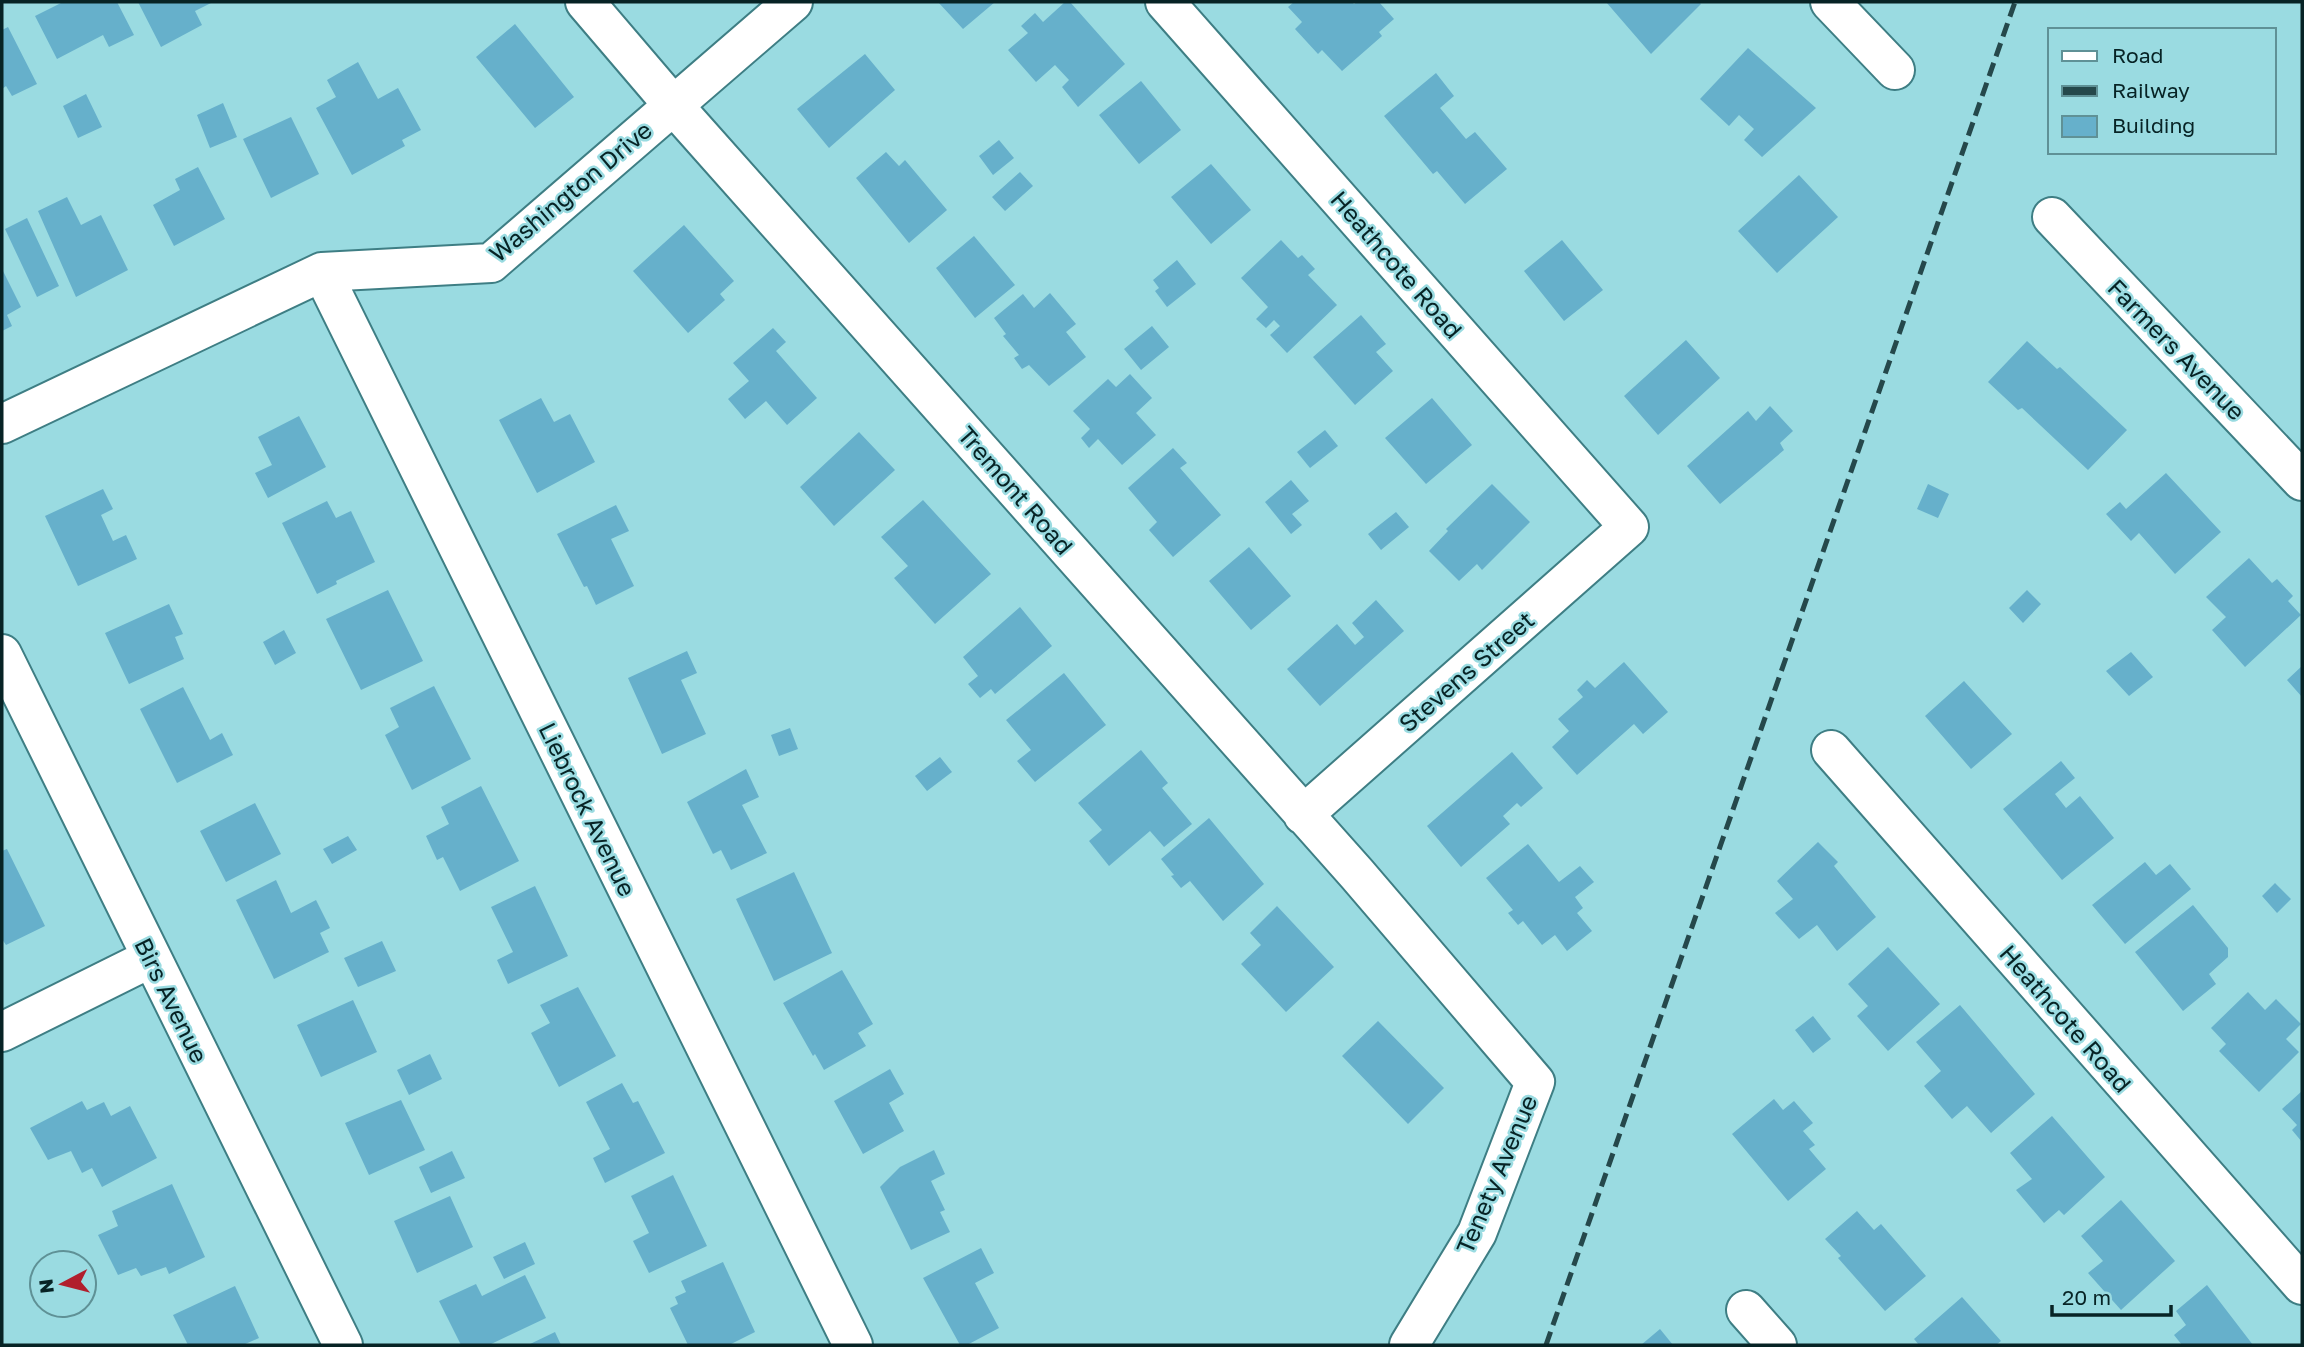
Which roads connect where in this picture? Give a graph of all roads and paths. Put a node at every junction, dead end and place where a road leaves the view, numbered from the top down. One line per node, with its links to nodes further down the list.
1 (585, 2): 6 (street, Tremont Road)
2 (793, 2): 6 (street, Washington Drive)
3 (1166, 2): 11 (street, Heathcote Road)
4 (1830, 2): 5 (street)
5 (1895, 70)
6 (673, 105): 8 (street, Washington Drive); 14 (street, Tremont Road)
7 (2052, 217): 10 (street, Farmers Avenue)
8 (322, 272): 9 (street, Washington Drive); 21 (street, Liebrock Avenue)
9 (2, 424)
10 (2302, 481)
11 (1629, 527): 14 (street, Stevens Street)
12 (2, 654): 15 (street, Birs Avenue)
13 (1831, 750): 18 (street, Heathcote Road)
14 (1303, 815): 16 (street, Tremont Road)
15 (151, 958): 17 (street); 20 (street, Birs Avenue)
16 (1447, 979): 22 (street, Tenety Avenue)
17 (2, 1032)
18 (2302, 1285)
19 (1746, 1310): 23 (street)
20 (343, 1345)
21 (853, 1345)
22 (1409, 1345)
23 (1777, 1345)

